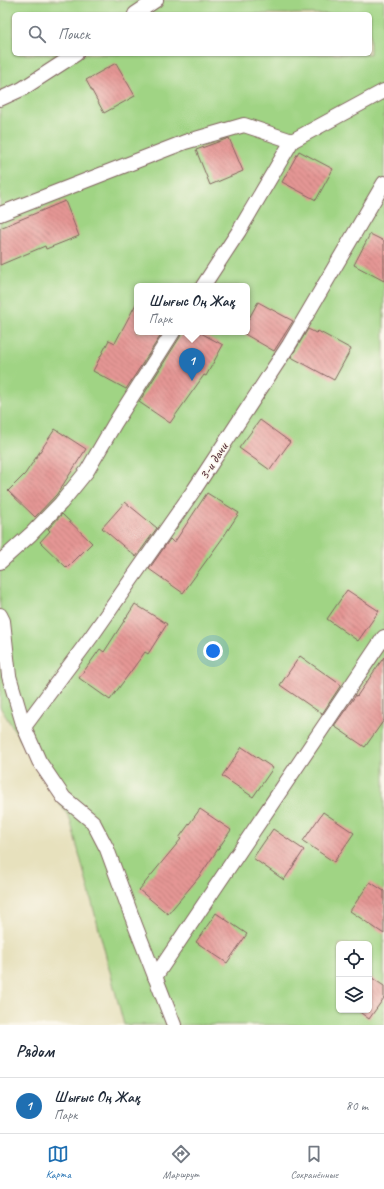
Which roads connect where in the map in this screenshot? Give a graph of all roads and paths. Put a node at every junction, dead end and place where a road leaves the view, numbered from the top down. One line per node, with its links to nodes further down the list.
1 (156, 0): 2 (lane)
2 (138, 12)
3 (73, 56): 5 (lane)
4 (384, 91): 6 (lane)
5 (0, 99)
6 (292, 141): 8 (lane); 9 (lane)
7 (384, 183): 14 (lane, 3-и дачи)
8 (0, 214)
9 (205, 283)
10 (171, 335): 11 (lane)
11 (0, 562)
12 (0, 615): 14 (lane)
13 (384, 637): 15 (lane)
14 (24, 727): 15 (lane)
15 (155, 977): 16 (lane)
16 (174, 1025)

